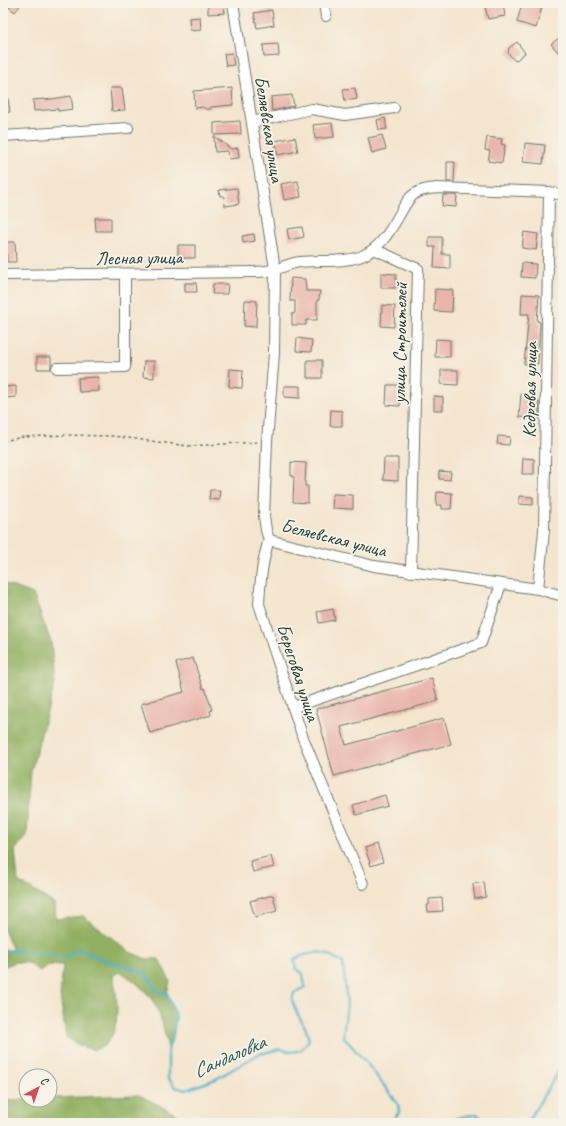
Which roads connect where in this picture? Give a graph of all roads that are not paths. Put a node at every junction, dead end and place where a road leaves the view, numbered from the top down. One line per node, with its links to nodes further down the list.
1 (233, 3): 5 (street, Беляевская улица)
2 (324, 3): 3 (street)
3 (326, 16)
4 (394, 108): 5 (street)
5 (252, 122): 11 (street, Беляевская улица)
6 (128, 128): 7 (street)
7 (3, 136)
8 (549, 192): 9 (street); 10 (street); 18 (street, Кедровая улица)
9 (563, 195)
10 (374, 249): 11 (street, Лесная улица); 16 (street, улица Строителей)
11 (274, 265): 12 (street, Лесная улица); 15 (street, Беляевская улица)
12 (125, 274): 13 (street, Лесная улица); 14 (street)
13 (3, 276)
14 (57, 368)
15 (269, 540): 16 (street, Беляевская улица); 20 (street, Береговая улица)
16 (411, 572): 17 (street, Беляевская улица)
17 (501, 584): 18 (street, Беляевская улица); 20 (street)
18 (538, 589): 19 (street, Беляевская улица)
19 (563, 596)
20 (294, 707): 21 (street, Береговая улица)
21 (363, 884)

